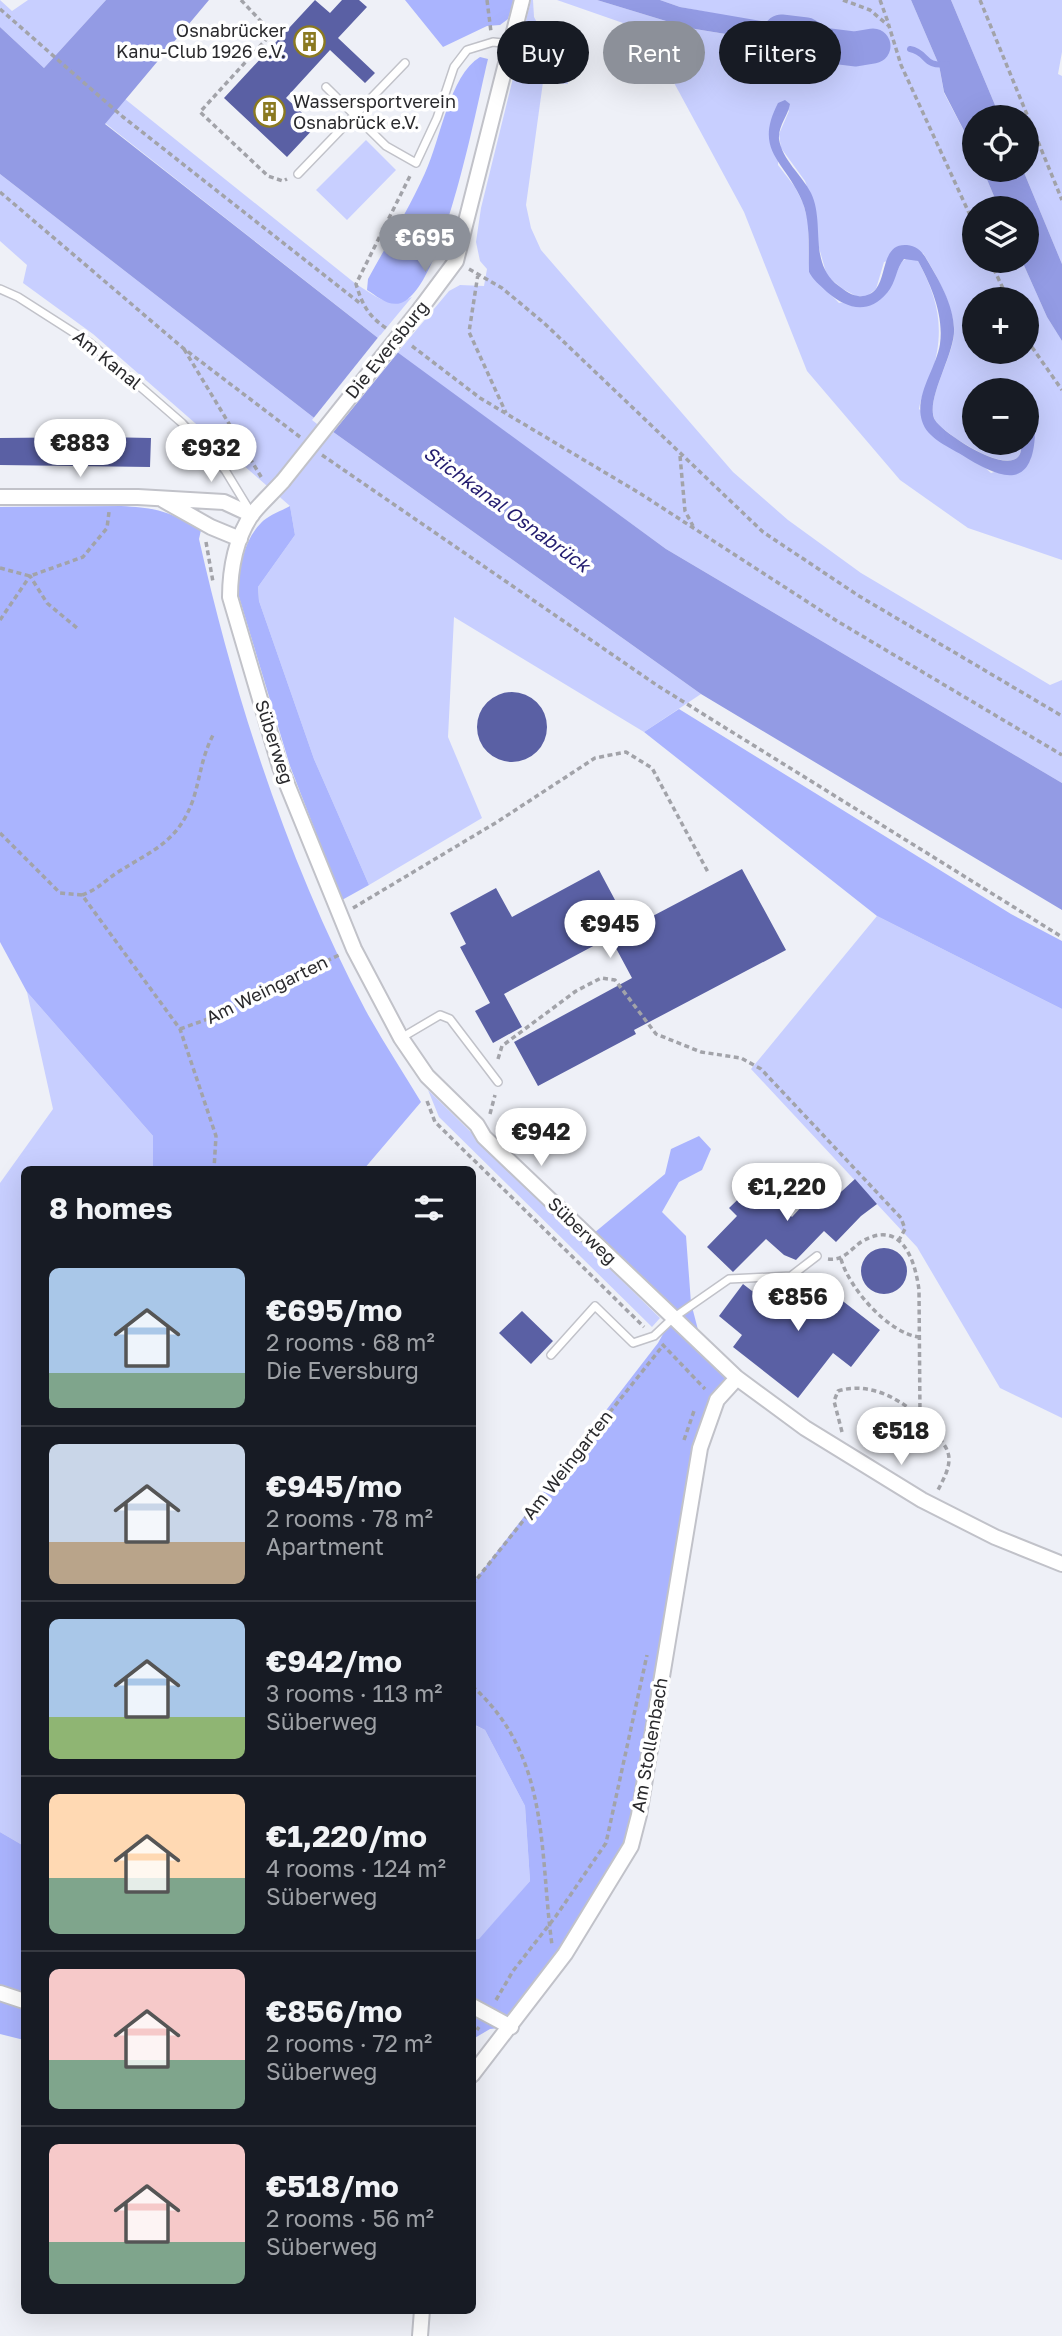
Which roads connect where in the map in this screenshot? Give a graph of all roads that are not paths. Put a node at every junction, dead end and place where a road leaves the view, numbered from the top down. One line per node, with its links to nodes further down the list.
1 (523, 0): 2 (street, Die Eversburg)
2 (517, 21)
3 (497, 42): 7 (lane)
4 (405, 63): 7 (lane)
5 (501, 84): 12 (street, Die Eversburg, bridge)
6 (326, 87): 7 (lane)
7 (354, 115): 8 (lane)
8 (299, 174)
9 (0, 289): 12 (lane, Am Kanal)
10 (0, 497): 11 (street)
11 (159, 498): 12 (street); 13 (street)
12 (252, 515): 13 (street, Süberweg)
13 (240, 539): 14 (street, Süberweg)
14 (401, 1038): 15 (lane); 17 (street, Süberweg)
15 (498, 1082)
16 (817, 1256): 17 (lane)
17 (673, 1318): 18 (lane); 19 (street, Süberweg)
18 (551, 1355)
19 (737, 1378): 20 (street, Süberweg); 24 (street, Am Stollenbach)
20 (1062, 1564)
21 (0, 1993): 22 (street)
22 (21, 2000)
23 (476, 2008): 24 (street)
24 (511, 2027): 25 (street, Am Stollenbach)
25 (476, 2070)
26 (422, 2314): 27 (street)
27 (420, 2336)

